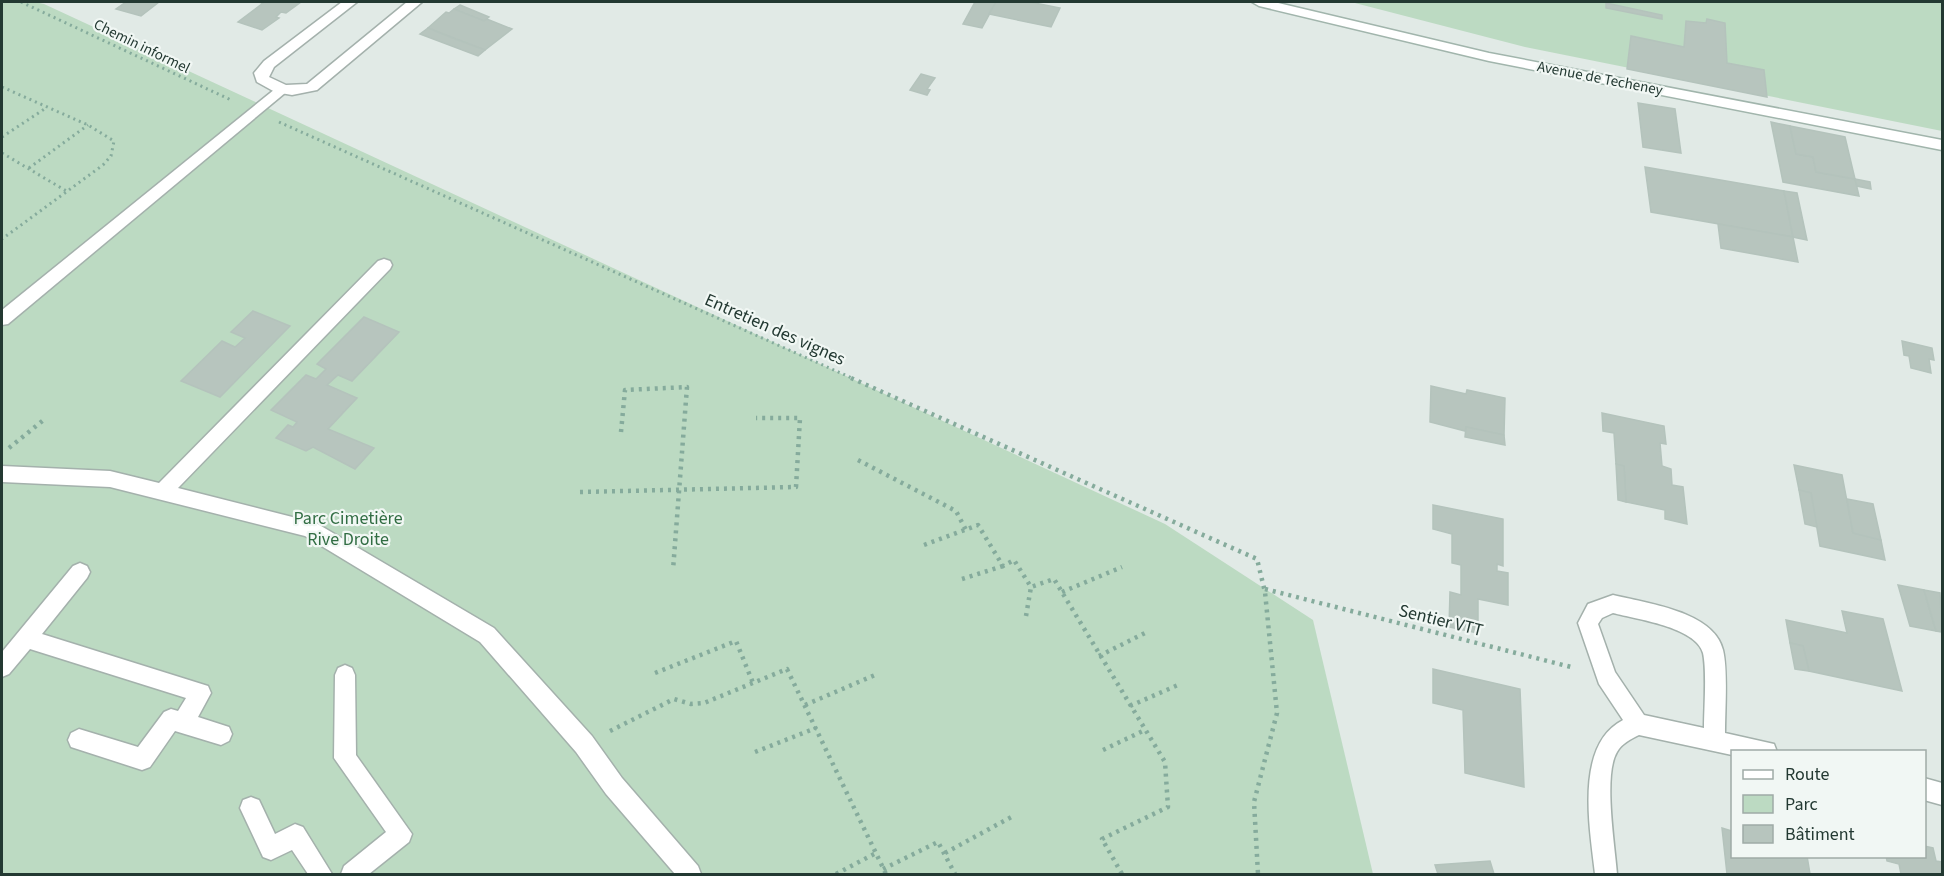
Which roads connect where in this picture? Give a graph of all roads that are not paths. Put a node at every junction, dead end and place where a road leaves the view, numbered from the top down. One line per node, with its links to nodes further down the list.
1 (350, 2): 4 (street)
2 (415, 2): 4 (street)
3 (1260, 2): 5 (street, Avenue de Techeney)
4 (280, 90): 7 (street)
5 (1942, 145)
6 (384, 265): 9 (street)
7 (2, 319)
8 (2, 474): 9 (street)
9 (162, 492): 25 (street)
10 (80, 572): 11 (street)
11 (26, 638): 12 (street); 14 (street)
12 (2, 667)
13 (345, 675): 24 (street)
14 (183, 723): 16 (street); 17 (street)
15 (1638, 724): 18 (street); 18 (street); 26 (street)
16 (222, 734)
17 (79, 740)
18 (1715, 740): 19 (street)
19 (1758, 750)
20 (1926, 790): 21 (street)
21 (1942, 794)
22 (251, 808): 23 (street)
23 (321, 874)
24 (352, 874)
25 (690, 874)
26 (1606, 874)

